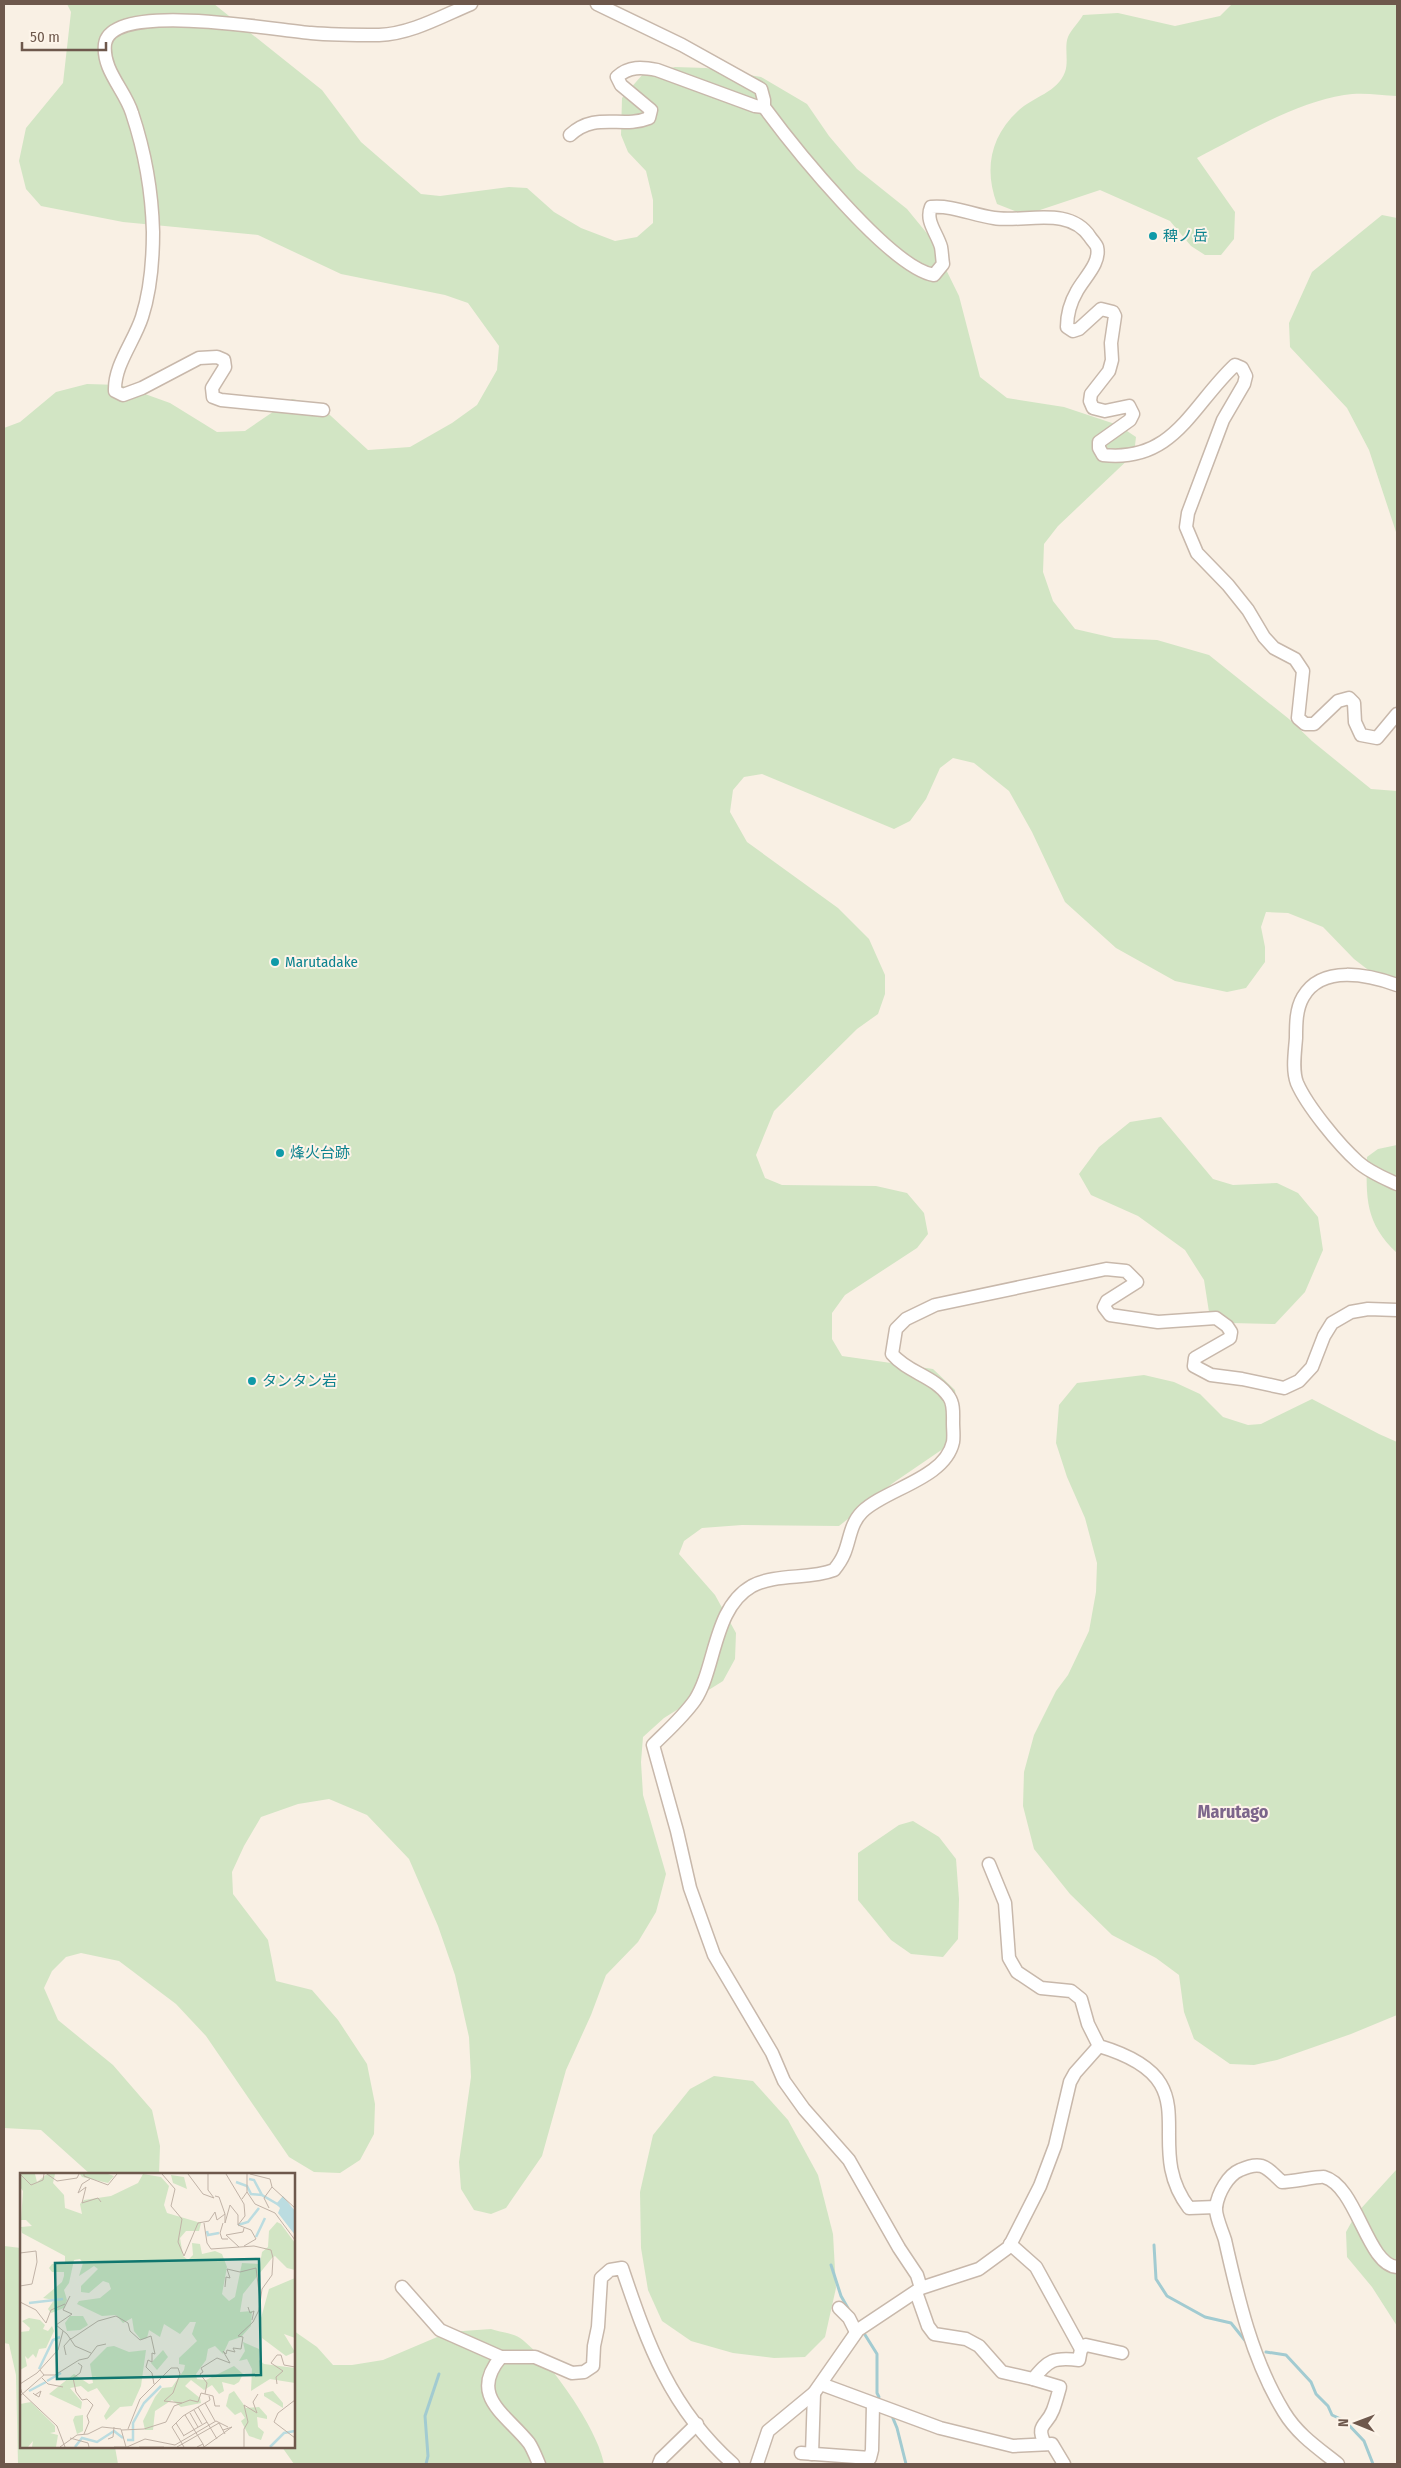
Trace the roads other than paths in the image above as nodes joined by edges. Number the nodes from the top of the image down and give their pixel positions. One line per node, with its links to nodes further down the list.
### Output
1 (471, 4): 5 (street)
2 (597, 4): 3 (street)
3 (764, 107): 4 (street); 6 (street)
4 (570, 135)
5 (324, 410)
6 (1397, 714)
7 (1397, 985): 8 (street)
8 (1397, 1184)
9 (1397, 1310): 16 (street)
10 (989, 1864): 11 (street)
11 (1100, 2046): 12 (street); 13 (street)
12 (1216, 2207): 14 (street); 32 (street)
13 (1010, 2244): 16 (street); 19 (street)
14 (1397, 2267)
15 (402, 2286): 21 (street)
16 (918, 2290): 18 (street); 22 (street)
17 (839, 2308): 18 (street)
18 (859, 2330): 23 (street)
19 (1081, 2349): 20 (street); 22 (street)
20 (1122, 2353)
21 (501, 2356): 25 (street); 28 (street)
22 (1033, 2380): 26 (street)
23 (817, 2388): 24 (street); 24 (street); 31 (street)
24 (873, 2405): 26 (street)
25 (697, 2424): 29 (street); 30 (street)
26 (1045, 2444): 27 (street)
27 (1058, 2461)
28 (540, 2464)
29 (659, 2464)
30 (733, 2464)
31 (757, 2464)
32 (1338, 2464)

